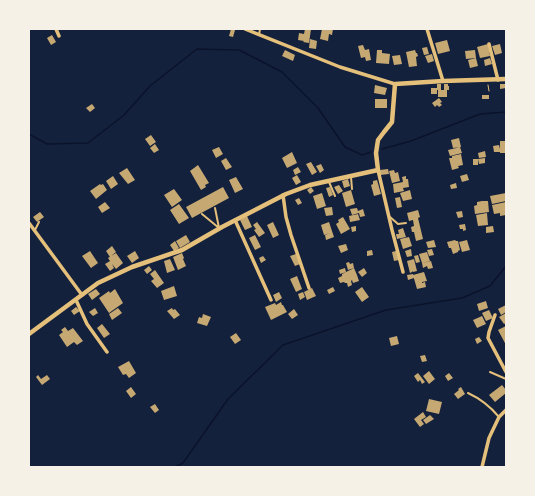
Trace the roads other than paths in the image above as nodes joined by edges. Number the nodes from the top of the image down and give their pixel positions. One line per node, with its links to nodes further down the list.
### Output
1 (56, 29): 6 (street)
2 (246, 29): 5 (street)
3 (260, 29): 5 (lane)
4 (427, 29): 10 (street)
5 (259, 34): 11 (street)
6 (59, 36)
7 (489, 44): 9 (street)
8 (506, 79): 9 (street)
9 (498, 80): 10 (street)
10 (443, 81): 11 (street)
11 (395, 84): 12 (street)
12 (378, 167): 13 (street); 20 (street)
13 (351, 176): 14 (street); 15 (lane)
14 (329, 181): 16 (street); 17 (lane)
15 (352, 189)
16 (283, 195): 21 (street); 28 (street)
17 (335, 196)
18 (216, 208): 25 (lane)
19 (202, 214): 25 (lane)
20 (388, 216): 24 (lane); 27 (street)
21 (236, 220): 25 (street); 31 (street)
22 (38, 222): 26 (lane)
23 (29, 223): 26 (street)
24 (406, 223)
25 (219, 228): 29 (street)
26 (35, 231): 29 (street)
27 (403, 272)
28 (309, 288)
29 (82, 295): 30 (street)
30 (76, 300): 33 (street); 34 (street)
31 (271, 300)
32 (494, 315): 36 (street)
33 (29, 334)
34 (107, 352)
35 (490, 372): 37 (lane)
36 (506, 372)
37 (506, 379)
38 (468, 393): 40 (lane)
39 (506, 410): 40 (street)
40 (499, 417): 41 (street)
41 (482, 467)

